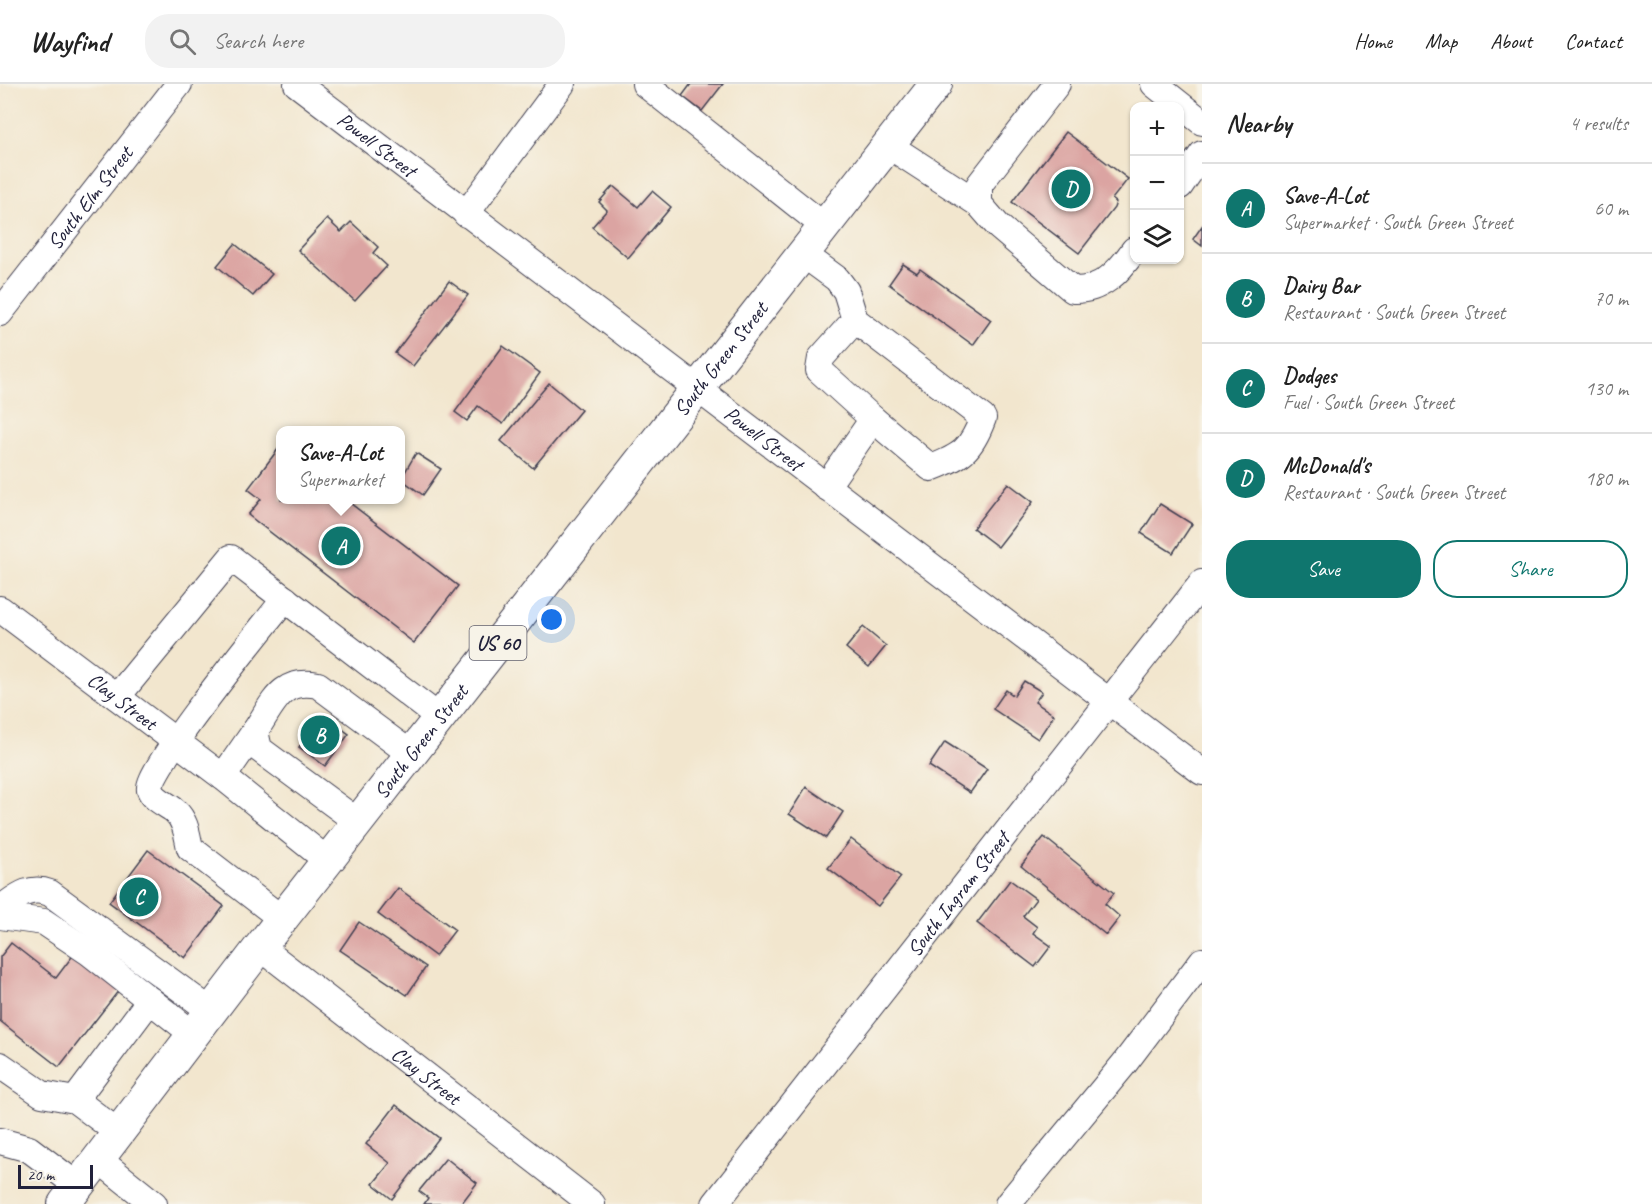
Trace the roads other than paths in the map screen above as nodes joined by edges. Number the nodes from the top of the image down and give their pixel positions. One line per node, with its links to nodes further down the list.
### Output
1 (179, 84): 17 (street, South Elm Street)
2 (297, 84): 13 (street, Powell Street)
3 (562, 84): 13 (street)
4 (936, 84): 9 (main road, South Green Street / US 60)
5 (1057, 84): 12 (street)
6 (1154, 84): 8 (street)
7 (658, 88): 14 (street)
8 (1202, 122)
9 (888, 145): 12 (street); 14 (main road, South Green Street / US 60)
10 (1202, 154): 11 (street)
11 (1184, 179)
12 (979, 204): 16 (street)
13 (466, 214): 19 (street, Powell Street)
14 (824, 226): 15 (main road, South Green Street / US 60)
15 (803, 254): 18 (street); 19 (main road, South Green Street / US 60)
16 (1130, 256)
17 (0, 313)
18 (855, 320): 20 (street); 20 (street)
19 (696, 390): 21 (street, Powell Street); 27 (main road, South Green Street / US 60)
20 (873, 419): 21 (street)
21 (826, 487): 26 (street, Powell Street)
22 (1202, 583): 26 (street, South Ingram Street)
23 (285, 599): 25 (street); 27 (street); 29 (street)
24 (0, 609): 25 (street, Clay Street)
25 (117, 697): 29 (street, Clay Street)
26 (1110, 702): 31 (street, Powell Street); 50 (street, South Ingram Street)
27 (440, 718): 30 (main road, South Green Street / US 60)
28 (255, 731): 30 (street); 32 (street); 33 (street)
29 (175, 741): 32 (street, Clay Street); 37 (street)
30 (411, 754): 33 (main road, South Green Street / US 60)
31 (1202, 772)
32 (223, 777): 34 (street, Clay Street)
33 (358, 822): 34 (main road, South Green Street / US 60)
34 (328, 861): 37 (main road, South Green Street / US 60)
35 (0, 909): 41 (street)
36 (0, 916): 40 (street)
37 (282, 919): 38 (main road, South Green Street / US 60)
38 (260, 947): 41 (main road, South Green Street / US 60); 49 (street, Clay Street)
39 (1202, 961): 51 (street)
40 (150, 1000): 41 (street); 43 (street)
41 (202, 1022): 44 (main road, South Green Street / US 60)
42 (4, 1076): 43 (street)
43 (75, 1100): 44 (street)
44 (119, 1133): 46 (main road, South Green Street / US 60)
45 (0, 1142): 47 (street)
46 (98, 1159): 47 (main road, South Green Street / US 60); 48 (street)
47 (71, 1195)
48 (154, 1204)
49 (592, 1204)
50 (715, 1204)
51 (1008, 1204)

